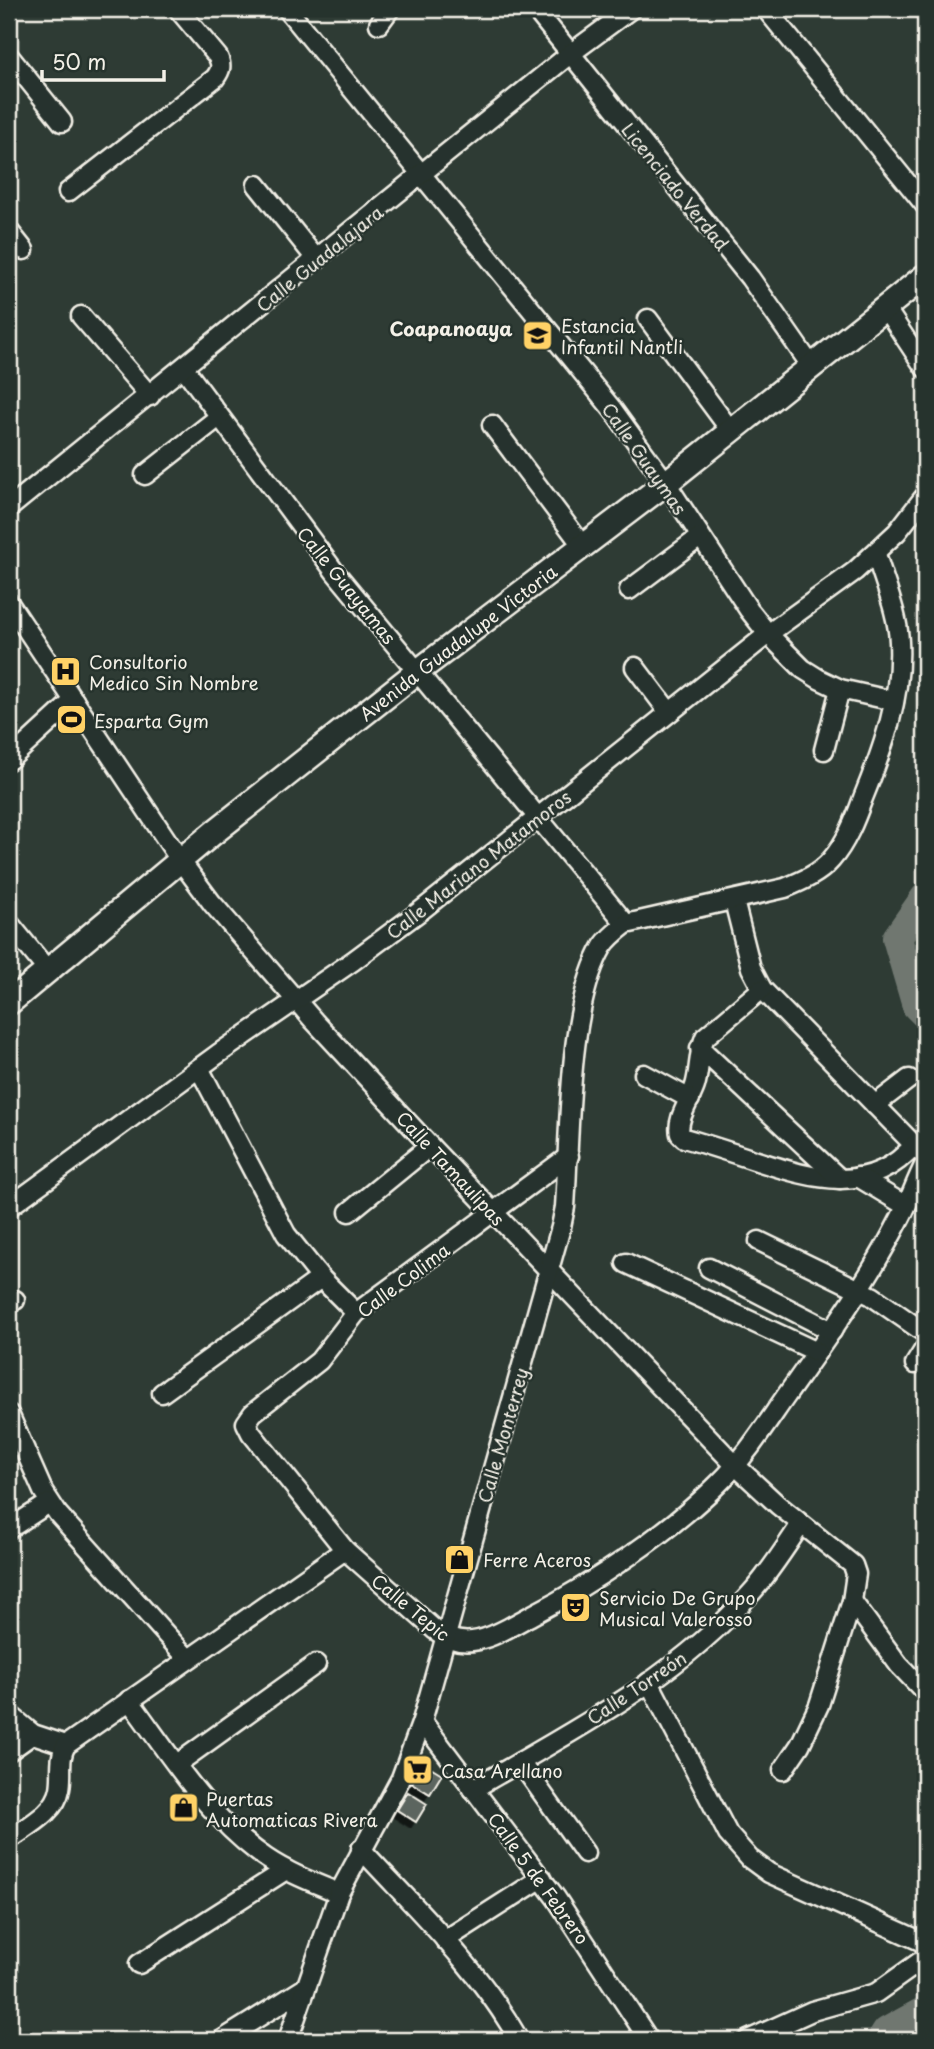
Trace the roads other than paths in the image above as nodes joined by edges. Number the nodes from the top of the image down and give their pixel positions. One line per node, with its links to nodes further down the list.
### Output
1 (178, 9): 13 (street)
2 (390, 9): 7 (street)
3 (535, 9): 8 (street, Licenciado Verdad)
4 (631, 9): 8 (street, Calle Guadalajara)
5 (766, 9): 14 (street)
6 (292, 10): 11 (street, Calle Guaymas)
7 (379, 24)
8 (570, 54): 11 (street, Calle Guadalajara); 23 (street, Licenciado Verdad)
9 (9, 56): 10 (street)
10 (62, 122)
11 (421, 174): 17 (street, Calle Guadalajara); 30 (street, Calle Guaymas)
12 (257, 185): 17 (street)
13 (68, 192)
14 (925, 205)
15 (9, 231): 16 (street)
16 (24, 250)
17 (317, 260): 22 (street, Calle Guadalajara)
18 (918, 282): 19 (main road, Avenida Guadalupe Victoria)
19 (886, 309): 23 (main road, Avenida Guadalupe Victoria); 24 (street)
20 (80, 316): 25 (street)
21 (648, 319): 28 (street)
22 (184, 368): 25 (street, Calle Guadalajara); 26 (street, Calle Guayamas)
23 (812, 368): 28 (main road, Avenida Guadalupe Victoria)
24 (925, 368)
25 (150, 396): 32 (street, Calle Guadalajara)
26 (219, 416): 29 (street); 40 (street, Calle Guayamas)
27 (492, 425): 34 (street)
28 (731, 431): 30 (main road, Avenida Guadalupe Victoria)
29 (145, 475)
30 (666, 483): 33 (street, Calle Guaymas); 34 (main road, Avenida Guadalupe Victoria)
31 (925, 496): 35 (street, Calle Mariano Matamoros)
32 (9, 508)
33 (700, 537): 36 (street); 38 (street, Calle Guaymas)
34 (582, 545): 40 (main road, Avenida Guadalupe Victoria)
35 (876, 554): 38 (street, Calle Mariano Matamoros); 43 (street)
36 (629, 590)
37 (9, 603): 42 (street, Calle Tamaulipas)
38 (768, 634): 41 (street, Calle Guaymas); 44 (street, Calle Mariano Matamoros)
39 (635, 667): 44 (street)
40 (417, 672): 47 (street, Calle Guayamas); 48 (main road, Avenida Guadalupe Victoria)
41 (840, 689): 43 (street, Calle Guaymas); 45 (street)
42 (74, 700): 46 (street); 48 (street, Calle Tamaulipas)
43 (894, 701): 49 (street)
44 (669, 712): 47 (street, Calle Mariano Matamoros)
45 (824, 750)
46 (9, 760)
47 (539, 817): 51 (street, Calle Guayamas); 54 (street, Calle Mariano Matamoros)
48 (180, 860): 52 (main road, Avenida Guadalupe Victoria); 54 (street, Calle Tamaulipas)
49 (734, 901): 51 (street); 53 (street)
50 (9, 923): 52 (street)
51 (626, 924): 64 (street, Calle Monterrey)
52 (48, 971): 55 (main road, Avenida Guadalupe Victoria)
53 (762, 989): 56 (street); 61 (street)
54 (296, 1000): 57 (street, Calle Mariano Matamoros); 62 (street, Calle Tamaulipas)
55 (9, 1003)
56 (700, 1048): 60 (street); 66 (street)
57 (199, 1068): 68 (street, Calle Mariano Matamoros); 75 (street)
58 (643, 1074): 60 (street)
59 (909, 1079): 61 (street)
60 (690, 1099): 66 (street)
61 (875, 1105): 63 (street)
62 (430, 1146): 69 (street); 70 (street, Calle Tamaulipas)
63 (919, 1151): 66 (street)
64 (569, 1156): 70 (street, Calle Colima); 74 (street, Calle Monterrey)
65 (925, 1164): 67 (street, Calle Tepic)
66 (849, 1178): 67 (street)
67 (906, 1206): 76 (street, Calle Tepic)
68 (9, 1207)
69 (349, 1212)
70 (493, 1212): 74 (street, Calle Tamaulipas); 77 (street, Calle Colima)
71 (759, 1241): 76 (street)
72 (626, 1263): 81 (street)
73 (709, 1268): 78 (street)
74 (549, 1272): 85 (street, Calle Tamaulipas); 91 (street, Calle Monterrey)
75 (321, 1278): 77 (street); 83 (street)
76 (858, 1289): 78 (street, Calle Tepic); 79 (street)
77 (356, 1313): 89 (street, Calle Colima)
78 (832, 1331): 81 (street, Calle Tepic)
79 (925, 1333)
80 (925, 1348): 82 (street)
81 (817, 1352): 85 (street, Calle Tepic)
82 (915, 1364)
83 (162, 1393)
84 (9, 1414): 86 (street)
85 (736, 1466): 87 (street, Calle Tamaulipas); 91 (street, Calle Tepic)
86 (49, 1503): 88 (street); 92 (street)
87 (801, 1524): 90 (street, Calle Tamaulipas); 94 (street, Calle Torreón)
88 (9, 1529)
89 (345, 1550): 91 (street, Calle Tepic); 92 (street)
90 (852, 1601): 95 (street); 104 (street)
91 (446, 1638): 98 (street, Calle Monterrey)
92 (188, 1659): 96 (street)
93 (316, 1664): 103 (street)
94 (649, 1682): 102 (street, Calle Torreón); 113 (street)
95 (925, 1692)
96 (129, 1700): 100 (street); 103 (street)
97 (9, 1714): 99 (street)
98 (422, 1721): 105 (street, Calle 5 de Febrero); 107 (street, Calle Monterrey)
99 (33, 1734): 100 (street); 101 (street)
100 (66, 1745): 106 (street)
101 (9, 1751)
102 (520, 1762): 105 (street, Calle Torreón); 108 (street)
103 (177, 1764): 109 (street)
104 (783, 1770)
105 (473, 1789): 110 (street, Calle 5 de Febrero)
106 (9, 1840)
107 (361, 1849): 111 (street, Calle Monterrey); 112 (street)
108 (585, 1853)
109 (286, 1870): 111 (street); 115 (street)
110 (542, 1878): 112 (street); 120 (street, Calle 5 de Febrero)
111 (339, 1893): 116 (street, Calle Monterrey)
112 (445, 1940): 119 (street)
113 (925, 1943)
114 (925, 1958): 121 (street)
115 (139, 1964)
116 (305, 1988): 117 (street); 118 (street, Calle Monterrey)
117 (222, 2040)
118 (288, 2040)
119 (519, 2040)
120 (649, 2040)
121 (748, 2040)

